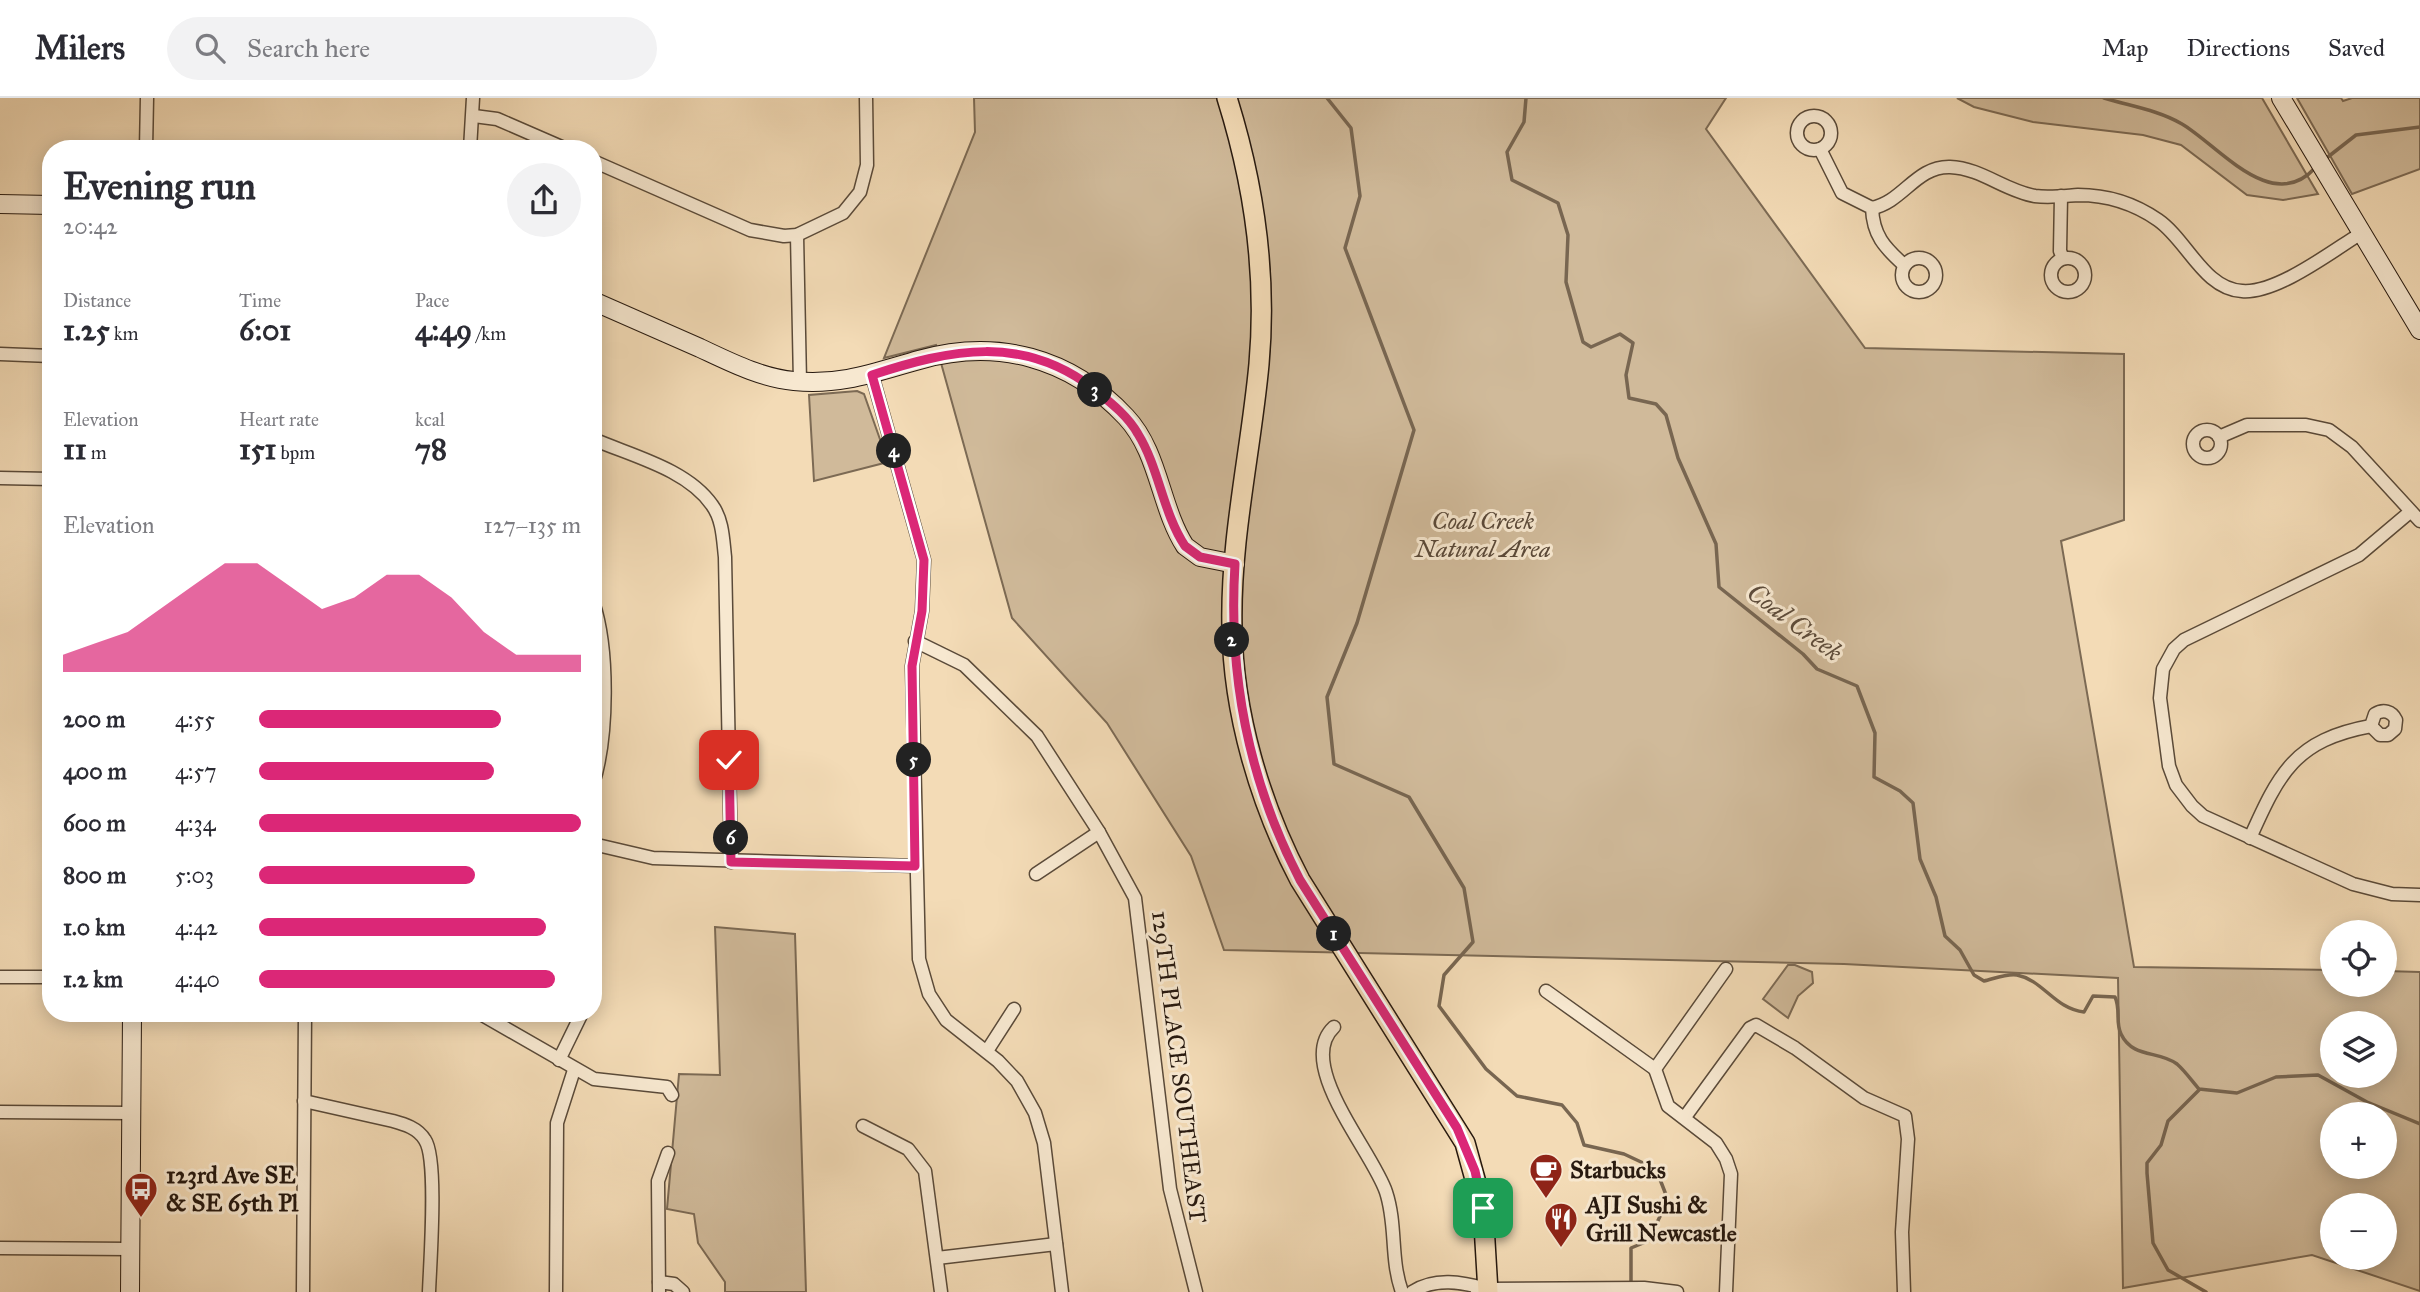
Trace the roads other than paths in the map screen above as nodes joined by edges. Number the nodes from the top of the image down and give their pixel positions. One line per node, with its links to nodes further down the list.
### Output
1 (147, 98): 7 (street)
2 (473, 98): 6 (street)
3 (866, 98): 17 (street)
4 (1227, 98): 32 (main road)
5 (2281, 98): 16 (street)
6 (474, 116): 8 (street); 9 (street)
7 (146, 140)
8 (471, 140)
9 (545, 140)
10 (1820, 149): 15 (street)
11 (602, 165): 17 (street)
12 (2061, 196): 15 (street); 16 (street); 18 (street)
13 (0, 204): 14 (street)
14 (42, 205)
15 (1872, 208): 19 (street)
16 (2360, 234): 21 (street)
17 (797, 235): 25 (street)
18 (2063, 258)
19 (1905, 265)
20 (602, 305): 25 (street)
21 (2420, 330)
22 (0, 354): 23 (street)
23 (42, 356)
24 (872, 375): 25 (street); 32 (street); 33 (street)
25 (800, 382)
26 (2220, 438): 30 (street)
27 (602, 443): 40 (street)
28 (0, 478): 29 (street)
29 (42, 479)
30 (2410, 512): 31 (street); 38 (street)
31 (2420, 521)
32 (1235, 564): 70 (main road)
33 (915, 641): 37 (street, 129TH PLACE SOUTHEAST); 41 (street)
34 (602, 664): 36 (street)
35 (2371, 726): 38 (street)
36 (602, 742)
37 (1099, 832): 42 (street); 78 (street, 129TH PLACE SOUTHEAST)
38 (2250, 838): 43 (street)
39 (602, 846): 40 (street)
40 (731, 862): 41 (street)
41 (915, 866): 54 (street)
42 (1036, 874)
43 (2420, 895)
44 (1726, 969): 56 (street)
45 (0, 977): 46 (street)
46 (42, 977)
47 (1546, 991): 56 (street)
48 (1014, 1009): 54 (street)
49 (132, 1022): 61 (street)
50 (304, 1022): 59 (street)
51 (496, 1022): 55 (street)
52 (578, 1022): 55 (street)
53 (1334, 1027): 79 (street)
54 (986, 1051): 65 (street)
55 (559, 1060): 57 (street)
56 (1656, 1069): 62 (street)
57 (573, 1070): 58 (street); 74 (street)
58 (672, 1094)
59 (304, 1101): 72 (street); 73 (street)
60 (0, 1112): 61 (street)
61 (131, 1113): 67 (street)
62 (1685, 1117): 82 (street); 83 (street)
63 (863, 1126): 68 (street)
64 (668, 1153): 69 (street)
65 (1056, 1244): 68 (street); 77 (street)
66 (0, 1248): 67 (street)
67 (130, 1249): 71 (street)
68 (937, 1258): 76 (street)
69 (659, 1287): 75 (street)
70 (1484, 1291): 80 (street); 81 (street)
71 (130, 1292)
72 (303, 1292)
73 (429, 1292)
74 (556, 1292)
75 (682, 1292)
76 (941, 1292)
77 (1062, 1292)
78 (1196, 1292)
79 (1402, 1292)
80 (1412, 1292)
81 (1677, 1292)
82 (1726, 1292)
83 (1904, 1292)

